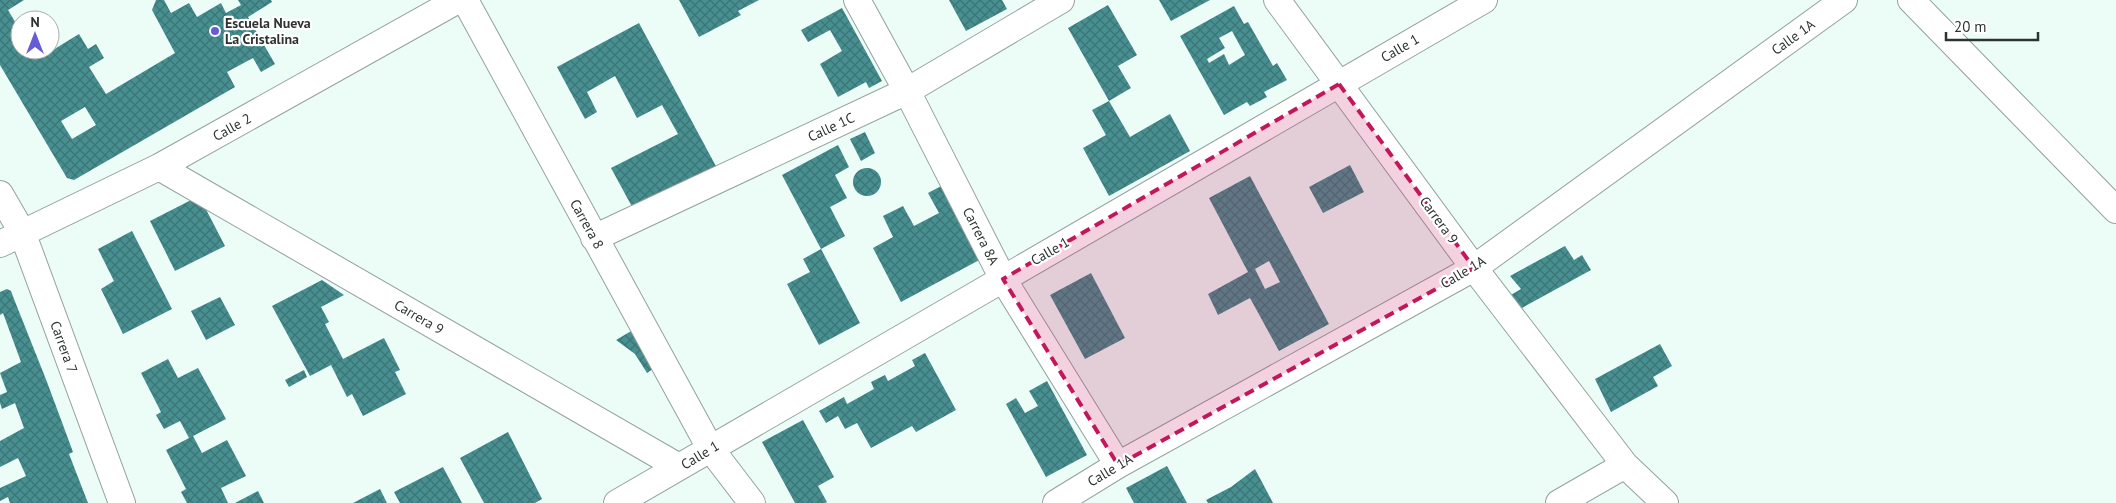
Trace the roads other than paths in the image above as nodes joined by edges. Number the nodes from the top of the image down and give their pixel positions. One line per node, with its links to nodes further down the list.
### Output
1 (458, 0): 11 (street, Calle 2)
2 (465, 0): 15 (street, Carrera 8)
3 (857, 0): 10 (street, Carrera 8A)
4 (1060, 0): 10 (street, Calle 1C)
5 (1277, 0): 9 (street, Carrera 9)
6 (1484, 0): 9 (street, Calle 1)
7 (1844, 0): 16 (street, Calle 1A)
8 (1911, 0): 13 (street)
9 (1339, 84): 16 (street, Carrera 9); 17 (street, Calle 1)
10 (907, 91): 15 (street, Calle 1C); 17 (street, Carrera 8A)
11 (159, 167): 14 (street, Calle 2); 21 (street, Carrera 9)
12 (0, 194): 14 (street, Carrera 7)
13 (2116, 210)
14 (11, 238): 22 (street, Carrera 7)
15 (594, 238): 18 (street, Carrera 8)
16 (1474, 268): 19 (street, Calle 1A); 20 (street, Carrera 9)
17 (1004, 279): 18 (street, Calle 1); 19 (street, Carrera 8A)
18 (710, 448): 21 (street, Calle 1); 24 (street)
19 (1118, 465): 25 (street, Calle 1A)
20 (1625, 465): 26 (street); 27 (street, Carrera 9)
21 (679, 467): 23 (street, Calle 1)
22 (122, 503)
23 (616, 503)
24 (752, 503)
25 (1056, 503)
26 (1559, 503)
27 (1665, 503)

